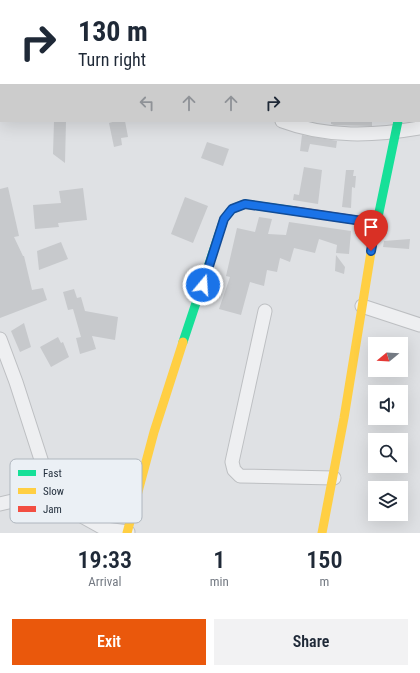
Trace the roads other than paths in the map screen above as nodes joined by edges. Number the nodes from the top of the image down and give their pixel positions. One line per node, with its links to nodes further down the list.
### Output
1 (285, 122): 2 (street)
2 (397, 127): 3 (street); 4 (street)
3 (420, 128)
4 (376, 223): 5 (street); 10 (street)
5 (362, 306): 7 (street); 11 (street)
6 (265, 311): 11 (street)
7 (420, 325)
8 (0, 339): 9 (street)
9 (41, 459)
10 (142, 478)
11 (334, 478): 16 (street)
12 (10, 501): 13 (street)
13 (0, 504)
14 (94, 523): 15 (street)
15 (128, 532)
16 (322, 533)

